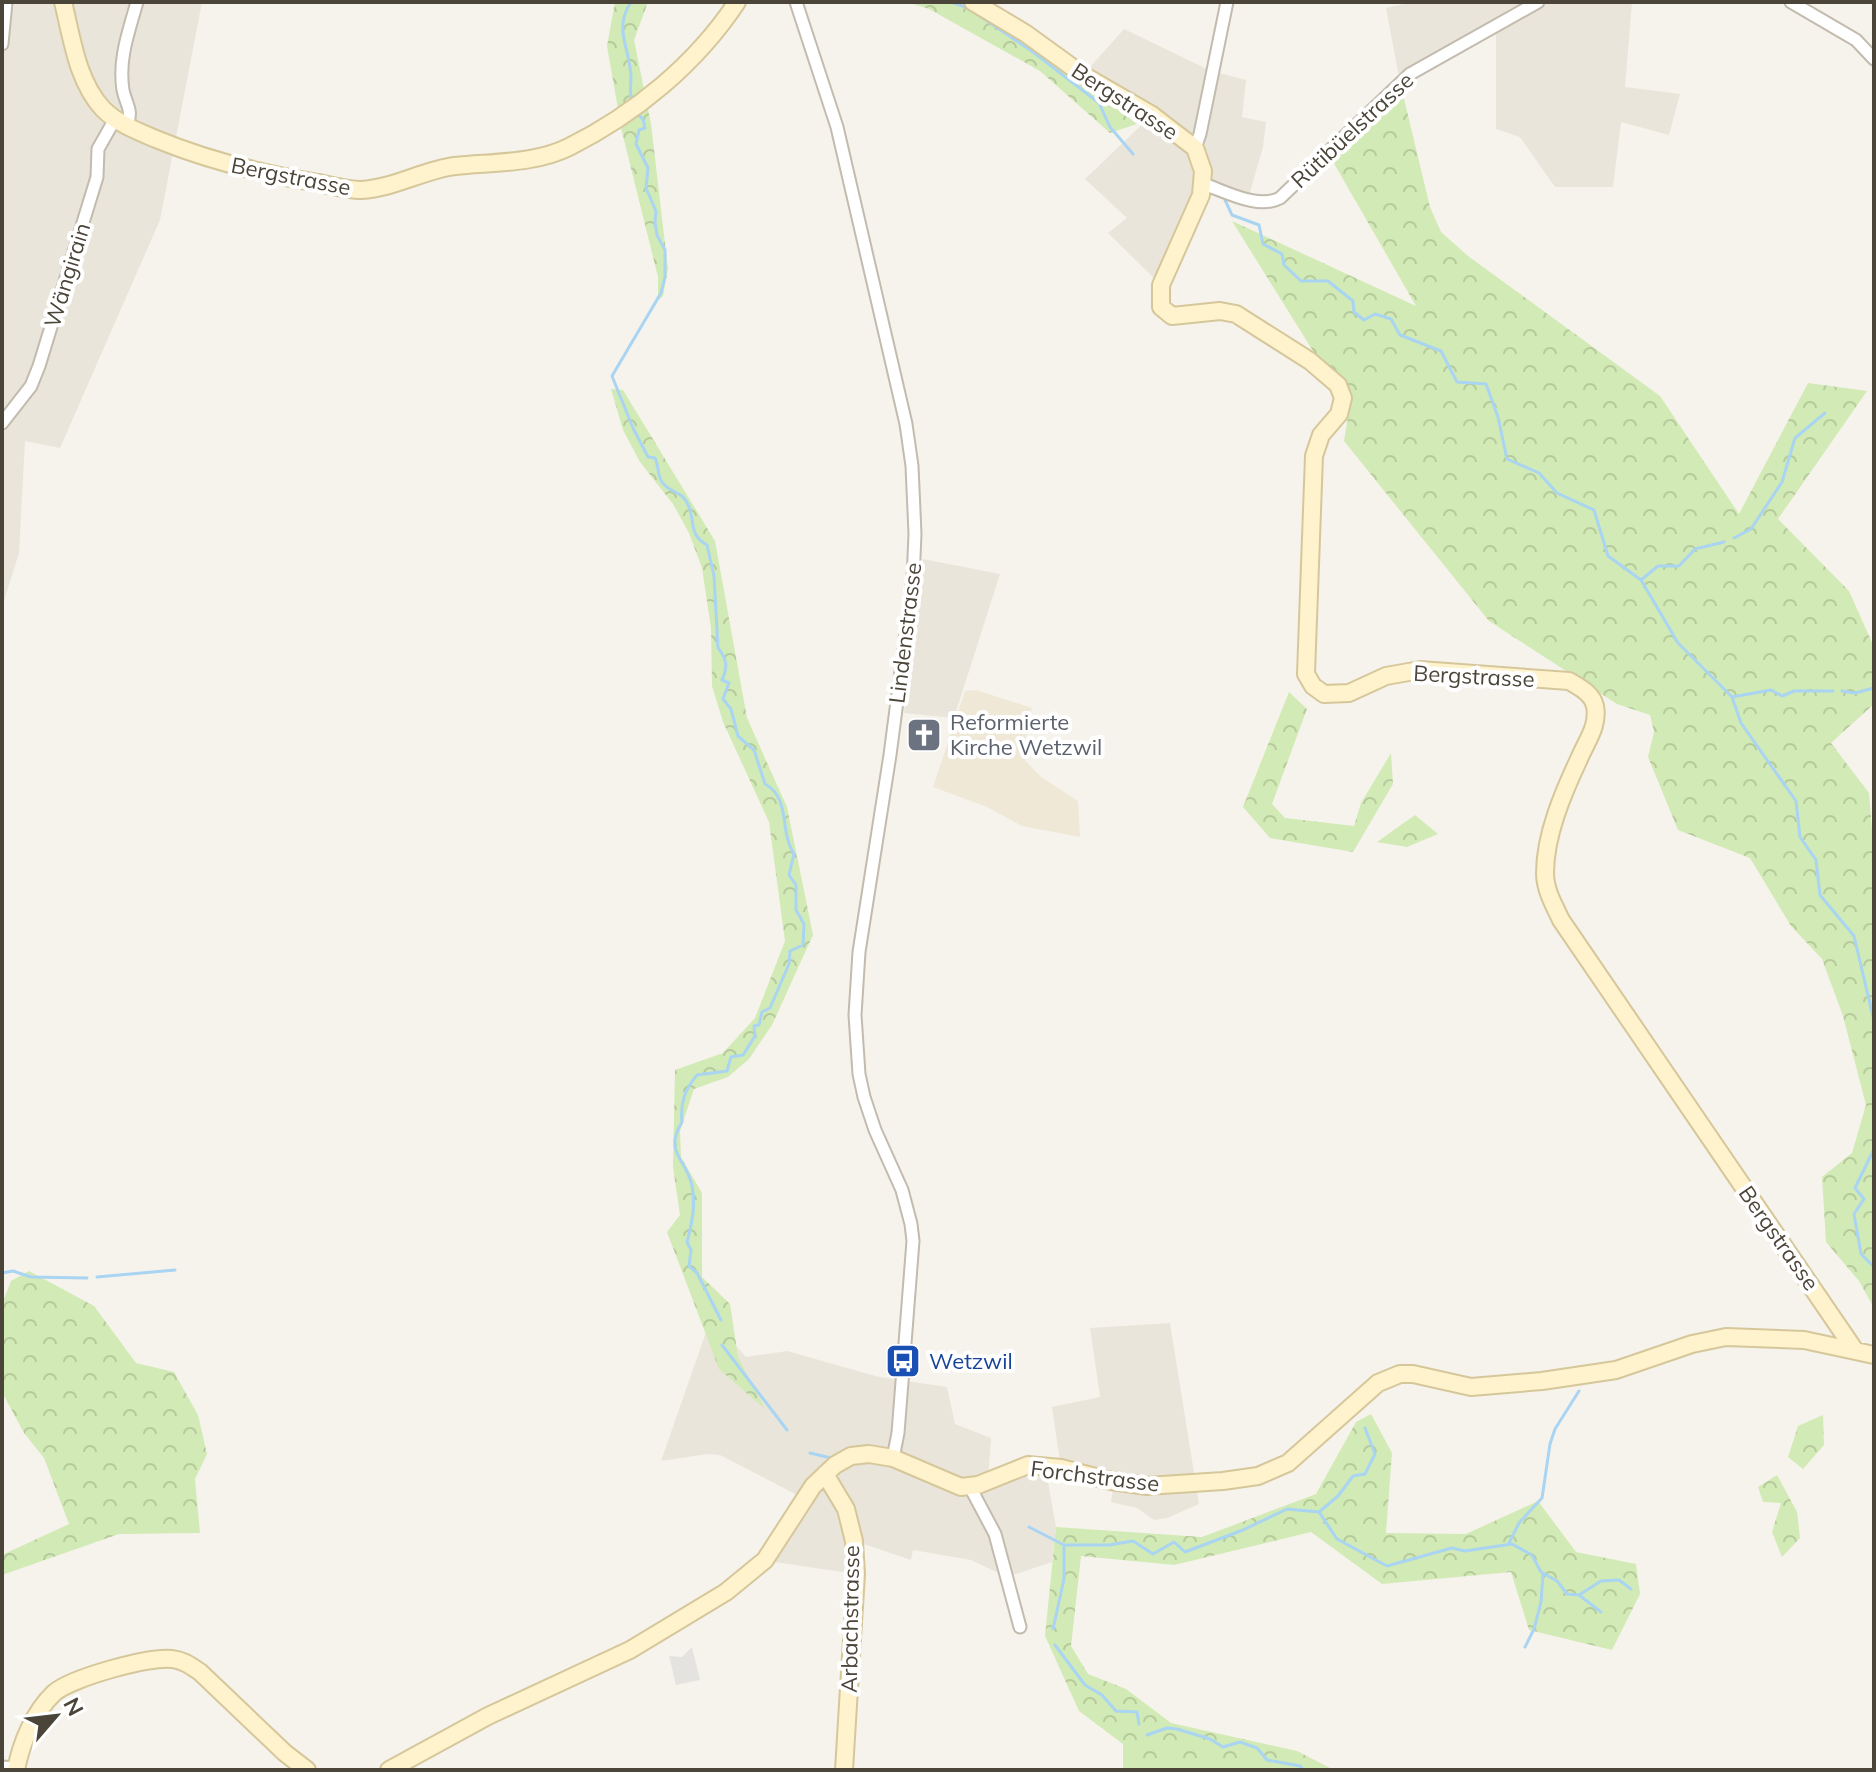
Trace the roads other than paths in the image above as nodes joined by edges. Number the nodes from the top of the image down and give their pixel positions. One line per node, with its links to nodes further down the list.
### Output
1 (6, 2): 10 (street)
2 (63, 2): 12 (street, Bergstrasse)
3 (137, 2): 12 (street)
4 (737, 2): 12 (street, Bergstrasse)
5 (796, 2): 18 (street, Lindenstrasse)
6 (973, 2): 13 (street, Bergstrasse)
7 (1227, 2): 13 (street)
8 (1538, 2): 14 (street, Rütibüelstrasse)
9 (1791, 2): 11 (street)
10 (2, 44)
11 (1874, 59)
12 (121, 123): 15 (street, Wängirain)
13 (1195, 148): 14 (street, Bergstrasse)
14 (1203, 184): 16 (street, Bergstrasse)
15 (2, 423)
16 (1854, 1349): 17 (street, Forchstrasse); 20 (street, Forchstrasse)
17 (1874, 1355)
18 (893, 1458): 19 (street); 20 (street)
19 (825, 1474): 24 (street); 25 (street, Arbachstrasse)
20 (970, 1487): 21 (street)
21 (1020, 1627)
22 (11, 1769): 23 (street)
23 (307, 1770)
24 (389, 1770)
25 (844, 1770)

